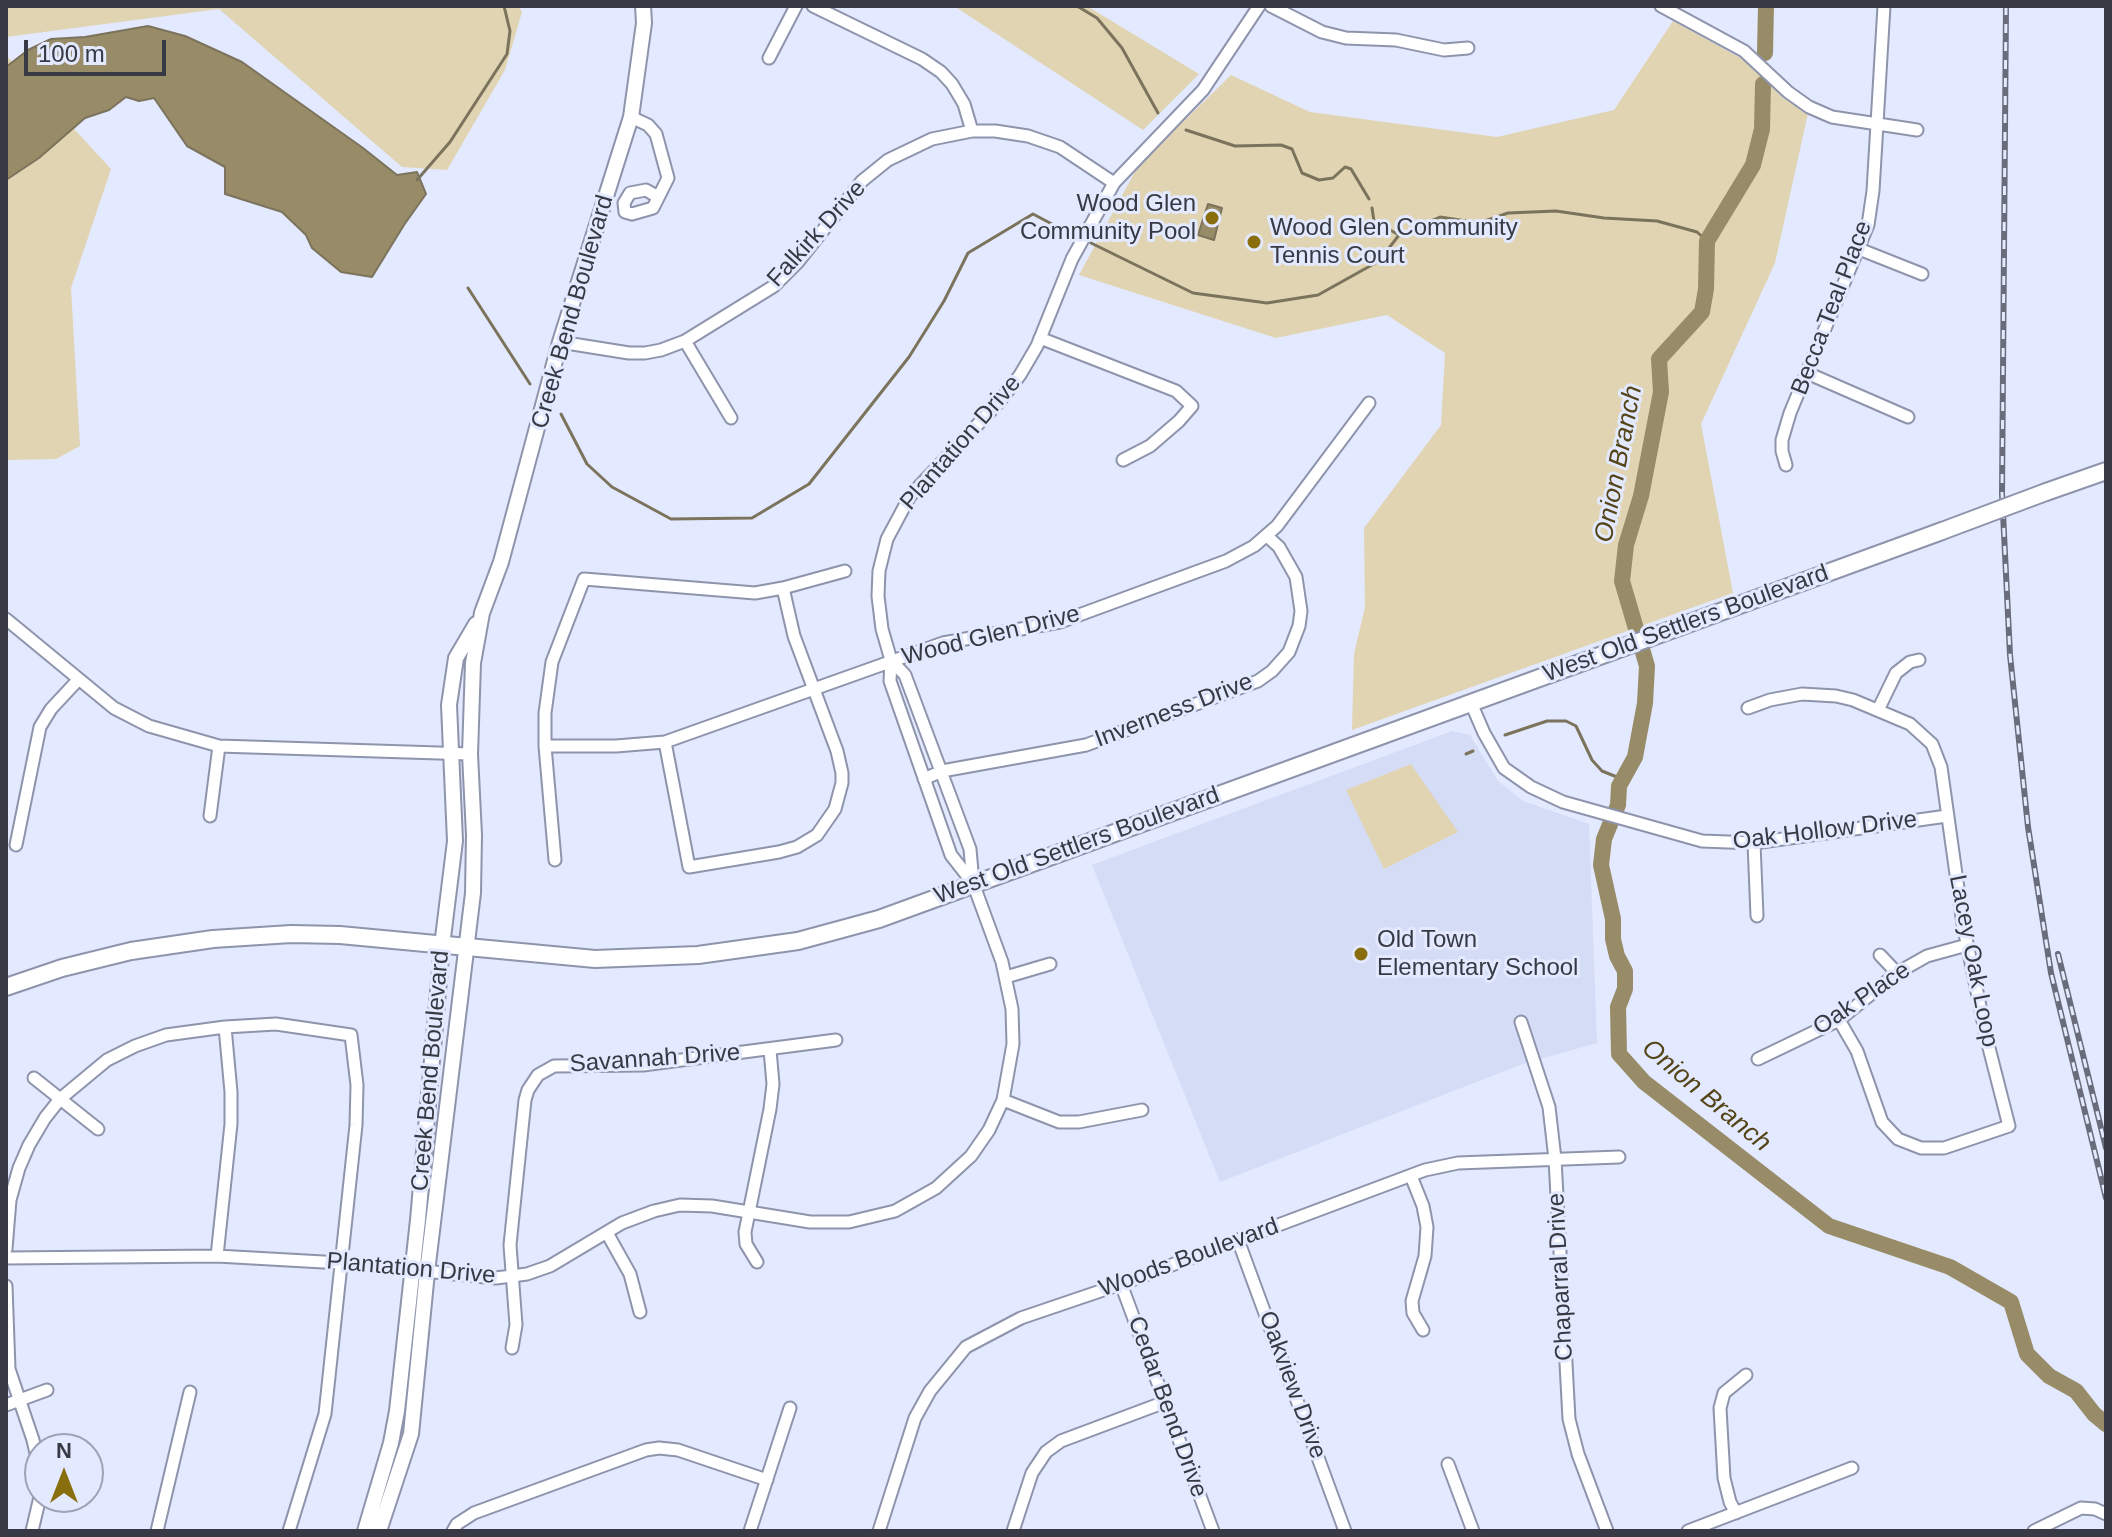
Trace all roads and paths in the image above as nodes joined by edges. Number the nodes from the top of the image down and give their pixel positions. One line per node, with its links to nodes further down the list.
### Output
1 (643, 6): 10 (street, Creek Bend Boulevard)
2 (796, 6): 9 (street)
3 (813, 6): 13 (street)
4 (1259, 6): 14 (street, Plantation Drive)
5 (1271, 6): 8 (street)
6 (1661, 6): 11 (street)
7 (1884, 6): 11 (street, Becca Teal Place)
8 (1468, 48)
9 (769, 58)
10 (631, 117): 15 (street); 20 (street, Creek Bend Boulevard)
11 (1877, 125): 12 (street); 16 (street, Becca Teal Place)
12 (1917, 130)
13 (972, 131): 14 (street, Falkirk Drive); 19 (street, Falkirk Drive)
14 (1114, 183): 18 (street, Plantation Drive)
15 (658, 197)
16 (1859, 249): 17 (street); 21 (street, Becca Teal Place)
17 (1922, 274)
18 (1040, 338): 25 (street); 33 (street, Plantation Drive)
19 (685, 341): 20 (street, Falkirk Drive); 24 (street)
20 (560, 342): 31 (street, Creek Bend Boulevard)
21 (1807, 373): 23 (street); 26 (street, Becca Teal Place)
22 (1369, 403): 28 (street, Wood Glen Drive)
23 (1908, 417)
24 (731, 418)
25 (1123, 460)
26 (1786, 465)
27 (2106, 471): 37 (main road, West Old Settlers Boulevard, bridge)
28 (1267, 536): 33 (street, Wood Glen Drive); 45 (street, Inverness Drive)
29 (845, 571): 30 (street)
30 (783, 588): 36 (street); 42 (street)
31 (482, 613): 43 (street, Creek Bend Boulevard); 44 (street, Creek Bend Boulevard)
32 (6, 619): 35 (street)
33 (891, 660): 36 (street, Wood Glen Drive); 45 (street, Plantation Drive); 46 (street, Plantation Drive)
34 (1919, 660): 39 (street)
35 (78, 680): 41 (street); 50 (street)
36 (813, 690): 40 (street, Wood Glen Drive); 40 (street)
37 (1471, 703): 49 (street, Oak Hollow Drive); 52 (main road, West Old Settlers Boulevard)
38 (1748, 708): 39 (street, Lacey Oak Loop)
39 (1878, 710): 48 (street, Lacey Oak Loop)
40 (665, 742): 42 (street, Wood Glen Drive)
41 (219, 746): 43 (street); 47 (street)
42 (545, 746): 51 (street)
43 (449, 754): 44 (street); 55 (street, Creek Bend Boulevard)
44 (470, 754): 56 (street, Creek Bend Boulevard)
45 (942, 771): 46 (street, Inverness Drive); 52 (street, Plantation Drive)
46 (924, 779): 52 (street, Plantation Drive)
47 (210, 816)
48 (1947, 816): 49 (street, Oak Hollow Drive); 54 (street, Lacey Oak Loop)
49 (1754, 843): 53 (street)
50 (16, 845)
51 (555, 860)
52 (973, 883): 56 (main road, West Old Settlers Boulevard); 60 (street, Plantation Drive)
53 (1757, 916)
54 (1967, 945): 59 (street, Oak Place); 62 (street, Lacey Oak Loop)
55 (442, 946): 56 (main road, West Old Settlers Boulevard); 61 (main road, West Old Settlers Boulevard); 84 (street, Creek Bend Boulevard)
56 (465, 949): 84 (street, Creek Bend Boulevard)
57 (1880, 955): 59 (street)
58 (1050, 964): 60 (street)
59 (1897, 973): 62 (street, Oak Place)
60 (1006, 977): 70 (street, Plantation Drive)
61 (6, 987)
62 (1839, 1020): 67 (street, Oak Place)
63 (1521, 1022): 74 (street, Chaparral Drive)
64 (225, 1027): 69 (street); 80 (street); 83 (street)
65 (836, 1040): 66 (street, Savannah Drive)
66 (770, 1050): 76 (street); 85 (street, Savannah Drive)
67 (1758, 1059)
68 (34, 1078): 69 (street)
69 (60, 1099): 72 (street); 79 (street)
70 (1003, 1100): 71 (street); 76 (street, Plantation Drive)
71 (1142, 1110)
72 (98, 1129)
73 (1619, 1157): 74 (street, Woods Boulevard)
74 (1555, 1159): 75 (street, Woods Boulevard); 115 (street, Chaparral Drive)
75 (1411, 1176): 78 (street, Woods Boulevard); 89 (street)
76 (749, 1212): 77 (street, Plantation Drive); 82 (street)
77 (607, 1233): 85 (street, Plantation Drive); 88 (street)
78 (1238, 1240): 86 (street, Woods Boulevard); 113 (street, Oakview Drive)
79 (6, 1249)
80 (217, 1256): 81 (street, Plantation Drive); 83 (street, Plantation Drive)
81 (6, 1258)
82 (757, 1262)
83 (341, 1263): 84 (street, Plantation Drive); 105 (street)
84 (420, 1271): 85 (street, Plantation Drive); 106 (street, Creek Bend Boulevard); 107 (street, Creek Bend Boulevard)
85 (511, 1277): 90 (street, Savannah Drive)
86 (1121, 1284): 95 (street, Cedar Bend Drive); 110 (street, Woods Boulevard)
87 (6, 1286): 94 (street)
88 (640, 1312)
89 (1423, 1330)
90 (512, 1348)
91 (1746, 1375): 102 (street)
92 (47, 1390): 94 (street)
93 (190, 1392): 104 (street)
94 (18, 1399): 96 (street); 98 (street)
95 (1165, 1402): 111 (street); 112 (street, Cedar Bend Drive)
96 (6, 1405)
97 (790, 1408): 101 (street)
98 (30, 1433)
99 (1448, 1464): 114 (street)
100 (1852, 1468): 102 (street)
101 (767, 1480): 108 (street); 109 (street)
102 (1736, 1513): 116 (street)
103 (2106, 1514): 117 (street)
104 (157, 1531)
105 (289, 1531)
106 (365, 1531)
107 (379, 1531)
108 (453, 1531)
109 (750, 1531)
110 (879, 1531)
111 (1013, 1531)
112 (1213, 1531)
113 (1345, 1531)
114 (1473, 1531)
115 (1607, 1531)
116 (1688, 1531)
117 (2034, 1531)

